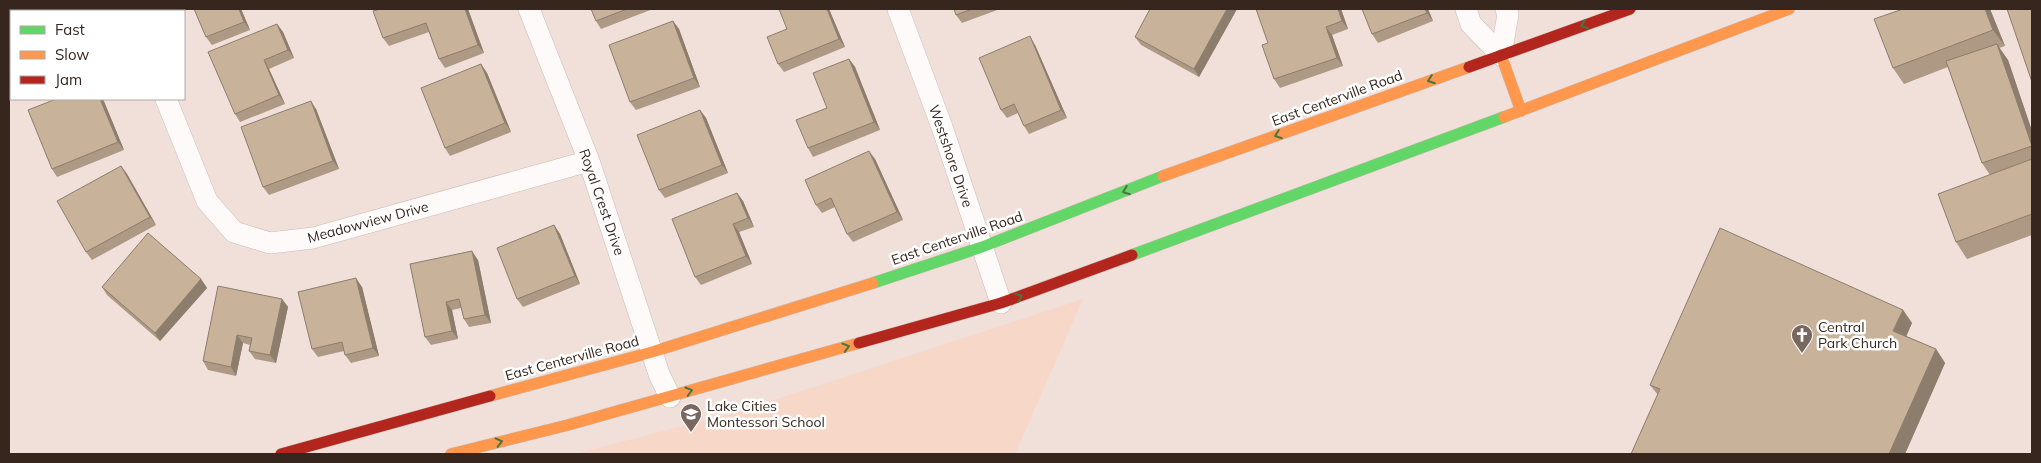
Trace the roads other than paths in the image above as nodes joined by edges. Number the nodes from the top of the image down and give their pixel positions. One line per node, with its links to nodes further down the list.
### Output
1 (529, 9): 10 (street, Royal Crest Drive)
2 (898, 9): 11 (street, Westshore Drive)
3 (1466, 9): 7 (street)
4 (1506, 9): 7 (street)
5 (1630, 9): 7 (main road, East Centerville Road, one-way to 7)
6 (1789, 9): 9 (main road)
7 (1501, 55): 9 (main road); 11 (main road, East Centerville Road, one-way to 11)
8 (166, 100): 10 (street, Meadowview Drive)
9 (1521, 111): 12 (main road, one-way to 9)
10 (589, 160): 13 (street, Royal Crest Drive)
11 (982, 247): 12 (street, Westshore Drive); 13 (main road, East Centerville Road)
12 (1001, 303): 14 (main road, one-way to 12)
13 (652, 352): 14 (street, Royal Crest Drive); 15 (main road, East Centerville Road)
14 (670, 397): 16 (main road, one-way to 14)
15 (281, 454)
16 (451, 454)

